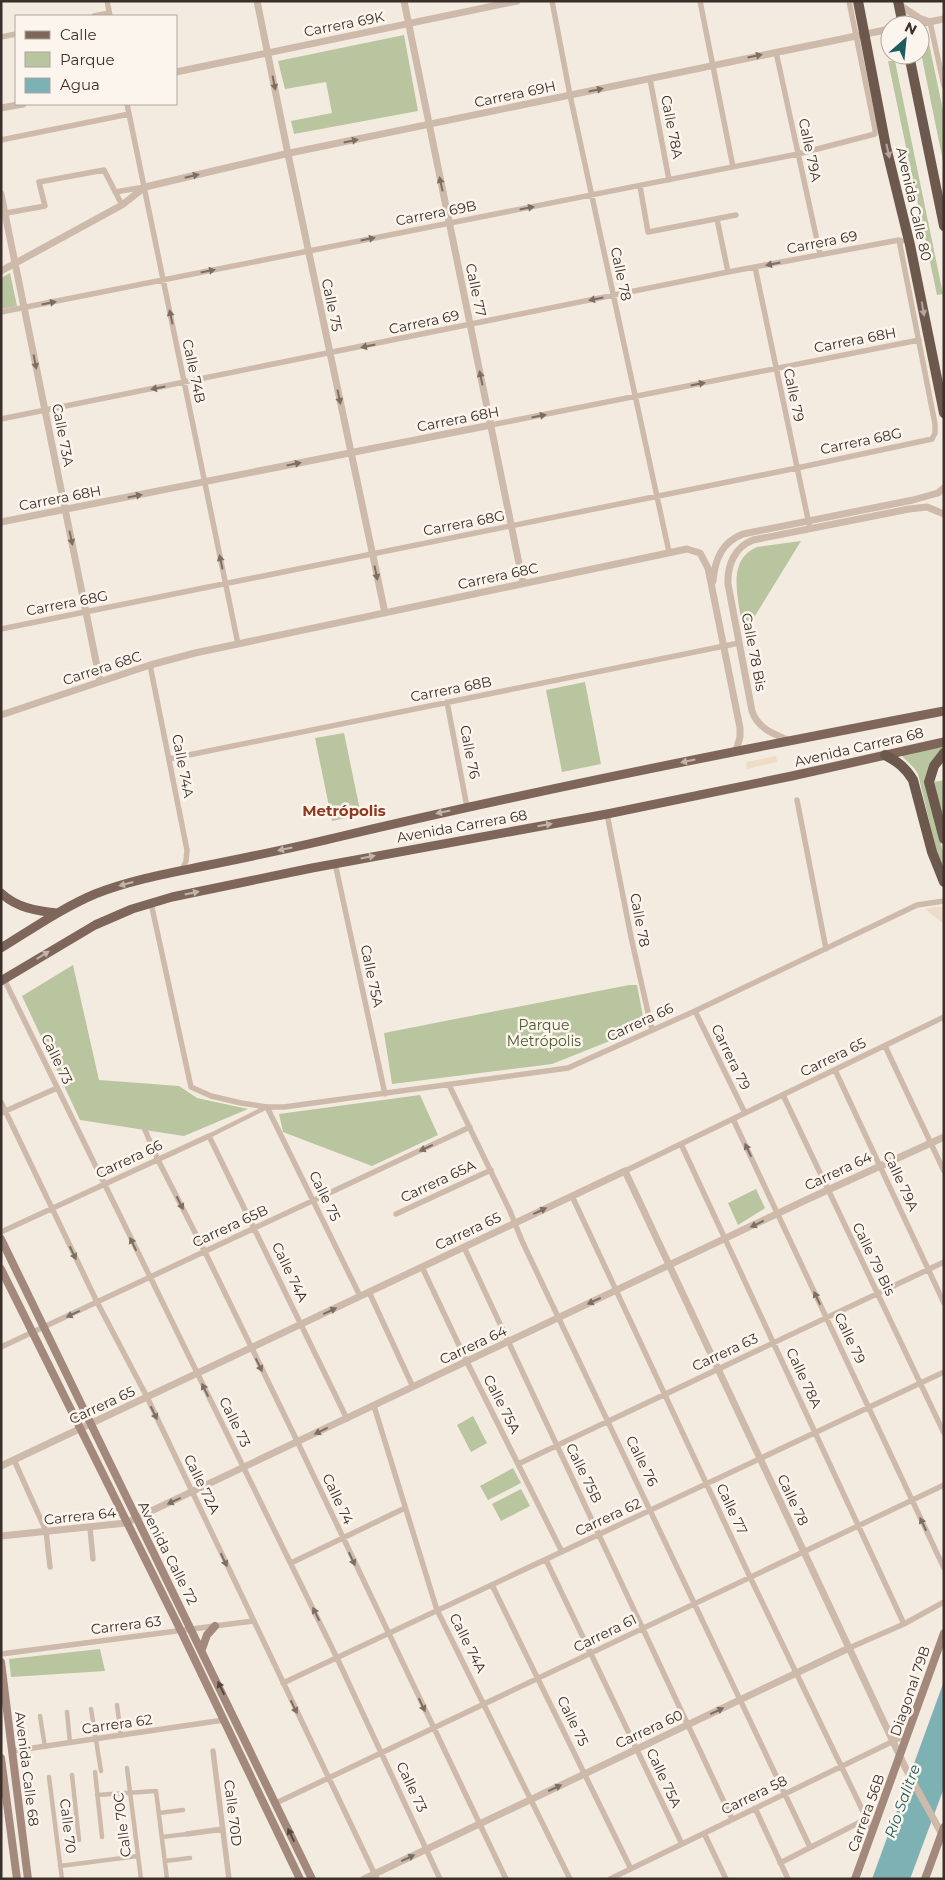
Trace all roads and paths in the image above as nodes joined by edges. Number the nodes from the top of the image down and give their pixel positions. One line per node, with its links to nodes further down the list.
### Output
1 (107, 1): 10 (street)
2 (258, 1): 20 (street, Calle 75)
3 (404, 1): 15 (street, Calle 77)
4 (517, 1): 15 (street, Carrera 69K)
5 (552, 1): 27 (street, Calle 78)
6 (700, 1): 22 (street)
7 (849, 1): 18 (street)
8 (858, 1): 18 (highway, Avenida Calle 80)
9 (898, 2): 11 (highway); 12 (street)
10 (109, 15)
11 (901, 15)
12 (915, 15)
13 (944, 19): 14 (street)
14 (930, 22): 26 (street)
15 (409, 25): 20 (street, Carrera 69K); 32 (street, Calle 77)
16 (880, 32): 18 (street, Carrera 69H)
17 (15, 34): 19 (street)
18 (861, 35): 21 (street, Carrera 69H); 35 (street, Carrera 69B); 50 (highway, Avenida Calle 80, one-way to 50)
19 (1, 37)
20 (268, 52): 24 (street, Carrera 69K); 34 (street, Calle 75, one-way to 34)
21 (776, 52): 22 (street, Carrera 69H, one-way to 21); 35 (street, Calle 79A)
22 (713, 65): 25 (street, Carrera 69H); 36 (street)
23 (911, 65): 48 (highway, Avenida Calle 80)
24 (178, 72)
25 (650, 79): 27 (street, Carrera 69H, one-way to 25); 37 (street, Calle 78A)
26 (944, 86)
27 (570, 95): 32 (street, Carrera 69H); 42 (street, Calle 78)
28 (18, 105): 30 (street)
29 (127, 105): 31 (street, Calle 74B)
30 (1, 108)
31 (129, 114): 33 (street); 39 (street, Calle 74B)
32 (429, 124): 34 (street, Carrera 69H, one-way to 32); 47 (street, Calle 77, one-way to 32)
33 (1, 140)
34 (288, 154): 39 (street, Carrera 69H, one-way to 34); 51 (street, Calle 75)
35 (798, 154): 36 (street, Carrera 69B); 52 (street, Calle 79A)
36 (733, 167): 37 (street, Carrera 69B)
37 (669, 180): 38 (street, Carrera 69B)
38 (640, 186): 42 (street, Carrera 69B); 46 (street)
39 (145, 187): 40 (street); 43 (street); 57 (street, Calle 74B)
40 (115, 192): 43 (street); 44 (street)
41 (1, 194): 44 (street, Calle 73A)
42 (592, 195): 47 (street, Carrera 69B, one-way to 42); 58 (street, Calle 78)
43 (122, 205): 53 (street)
44 (3, 214): 53 (street, Calle 73A)
45 (736, 215): 46 (street)
46 (717, 219): 56 (street)
47 (450, 223): 51 (street, Carrera 69B, one-way to 47); 61 (street, Calle 77)
48 (943, 223)
49 (900, 240): 50 (street); 52 (street, Carrera 69); 62 (street)
50 (910, 245): 65 (highway, Avenida Calle 80, one-way to 65)
51 (308, 251): 57 (street, Carrera 69B, one-way to 51); 63 (street, Calle 75)
52 (820, 254): 54 (street, Carrera 69, one-way to 54)
53 (15, 263): 55 (street); 59 (street, Calle 73A)
54 (755, 267): 56 (street, Carrera 69); 64 (street, Calle 79)
55 (1, 271)
56 (728, 272): 58 (street, Carrera 69)
57 (163, 280): 59 (street, Carrera 69B, one-way to 57); 66 (street, Calle 74B, one-way to 57)
58 (613, 296): 61 (street, Carrera 69, one-way to 61); 67 (street, Calle 78)
59 (24, 308): 60 (street, Carrera 69B); 68 (street, Calle 73A, one-way to 68)
60 (1, 312)
61 (470, 325): 63 (street, Carrera 69, one-way to 63); 71 (street, Calle 77, one-way to 61)
62 (919, 340): 64 (street, Carrera 68H); 65 (street)
63 (330, 354): 66 (street, Carrera 69); 72 (street, Calle 75, one-way to 72)
64 (776, 368): 67 (street, Carrera 68H, one-way to 64); 73 (street, Calle 79)
65 (932, 379): 69 (highway, Avenida Calle 80); 73 (street, Carrera 68G)
66 (184, 383): 68 (street, Carrera 69, one-way to 68); 74 (street, Calle 74B)
67 (635, 397): 71 (street, Carrera 68H, one-way to 67); 76 (street, Calle 78)
68 (45, 411): 70 (street, Carrera 69); 79 (street, Calle 73A)
69 (944, 413)
70 (1, 419)
71 (491, 425): 72 (street, Carrera 68H); 83 (street, Calle 77)
72 (350, 453): 74 (street, Carrera 68H, one-way to 72); 85 (street, Calle 75)
73 (797, 468): 76 (street, Carrera 68G); 82 (street, Calle 79)
74 (204, 482): 79 (street, Carrera 68H, one-way to 74); 87 (street, Calle 74B, one-way to 74)
75 (944, 488): 77 (street)
76 (656, 496): 83 (street, Carrera 68G); 84 (street, Calle 78)
77 (907, 501): 78 (street); 82 (street)
78 (909, 509): 80 (street); 82 (street)
79 (65, 510): 81 (street, Carrera 68H); 89 (street, Calle 73A, one-way to 89)
80 (944, 514)
81 (1, 522)
82 (809, 525): 88 (street); 92 (street, Calle 78 Bis)
83 (511, 526): 85 (street, Carrera 68G); 86 (street, Calle 77)
84 (669, 552): 86 (street, Carrera 68C); 88 (street, Carrera 68C)
85 (372, 554): 87 (street, Carrera 68G); 90 (street, Calle 75, one-way to 90)
86 (523, 583): 90 (street, Carrera 68C)
87 (225, 584): 89 (street, Carrera 68G); 93 (street, Calle 74B)
88 (713, 588): 94 (street, Calle 78 Bis)
89 (86, 612): 91 (street, Carrera 68G); 96 (street, Calle 73A)
90 (385, 612): 93 (street, Carrera 68C)
91 (1, 629)
92 (739, 643): 94 (street, Carrera 68B); 100 (street, Calle 78 Bis)
93 (238, 644): 95 (street, Carrera 68C)
94 (724, 646): 97 (street, Carrera 68B); 102 (street, Calle 78 Bis)
95 (150, 665): 96 (street, Carrera 68C); 105 (street, Calle 74A)
96 (100, 681): 99 (street, Carrera 68C)
97 (447, 702): 105 (street, Carrera 68B); 107 (street, Calle 76)
98 (944, 711): 100 (main road, Avenida Carrera 68)
99 (1, 715)
100 (790, 741): 102 (main road, Avenida Carrera 68)
101 (944, 742): 104 (main road, Avenida Carrera 68)
102 (736, 751): 107 (main road, Avenida Carrera 68, one-way to 107)
103 (944, 753): 109 (highway)
104 (885, 755): 108 (main road, Avenida Carrera 68); 112 (highway)
105 (168, 759): 111 (street, Calle 74A)
106 (797, 800): 118 (street)
107 (467, 807): 111 (main road, Avenida Carrera 68, one-way to 111)
108 (607, 814): 110 (main road, Avenida Carrera 68, one-way to 108); 122 (street, Calle 78)
109 (944, 839)
110 (335, 863): 115 (main road, Avenida Carrera 68, one-way to 110); 127 (street, Calle 75A)
111 (181, 871): 116 (main road, Avenida Carrera 68, one-way to 116)
112 (944, 882)
113 (1, 893): 116 (main road)
114 (944, 902): 118 (street, Carrera 66)
115 (150, 903): 119 (main road, Avenida Carrera 68, one-way to 115); 130 (street, Carrera 66)
116 (57, 914): 117 (main road, Avenida Carrera 68)
117 (1, 948)
118 (826, 949): 120 (street, Carrera 66)
119 (3, 980): 126 (street, Calle 73)
120 (695, 1011): 122 (street, Carrera 66); 132 (street, Carrera 79)
121 (944, 1017): 123 (street, Carrera 65)
122 (652, 1030): 125 (street, Carrera 66)
123 (885, 1046): 124 (street, Carrera 65); 138 (street)
124 (835, 1070): 128 (street, Carrera 65); 141 (street, Calle 79A)
125 (450, 1086): 127 (street, Carrera 66); 134 (street, Calle 76)
126 (57, 1088): 131 (street); 145 (street, Calle 73)
127 (385, 1094): 130 (street, Carrera 66)
128 (783, 1095): 132 (street, Carrera 65); 146 (street, Calle 79 Bis)
129 (1, 1102): 131 (street, Calle 72A)
130 (267, 1107): 136 (street, Carrera 66); 148 (street, Calle 75)
131 (3, 1112): 149 (street, Calle 72A)
132 (745, 1113): 133 (street, Carrera 65)
133 (733, 1119): 139 (street, Carrera 65); 151 (street, Calle 79, one-way to 133)
134 (470, 1127): 142 (street, Calle 76); 148 (street, Carrera 65B, one-way to 148)
135 (145, 1130): 140 (street, Calle 74)
136 (209, 1136): 140 (street, Carrera 66); 153 (street, Calle 74A)
137 (944, 1136): 138 (street, Carrera 64)
138 (931, 1143): 141 (street, Carrera 64); 144 (street)
139 (681, 1144): 143 (street, Carrera 65); 156 (street, Calle 78A)
140 (158, 1160): 145 (street, Carrera 66); 158 (street, Calle 74, one-way to 158)
141 (880, 1165): 146 (street, Carrera 64); 163 (street, Calle 79A)
142 (491, 1170): 150 (street, Carrera 65A); 152 (street, Calle 76)
143 (625, 1171): 147 (street, Carrera 65); 160 (street, Calle 78)
144 (944, 1171)
145 (104, 1185): 149 (street, Carrera 66); 164 (street, Calle 73, one-way to 145)
146 (828, 1190): 151 (street, Carrera 64); 167 (street, Calle 79 Bis)
147 (572, 1196): 152 (street, Carrera 65, one-way to 147); 165 (street, Calle 77)
148 (313, 1201): 153 (street, Carrera 65B); 168 (street, Calle 75)
149 (51, 1209): 154 (street, Carrera 66); 169 (street, Calle 72A, one-way to 169)
150 (396, 1214)
151 (778, 1214): 156 (street, Carrera 64, one-way to 156); 172 (street, Calle 79, one-way to 151)
152 (515, 1223): 157 (street, Carrera 65); 171 (street, Calle 76)
153 (254, 1228): 158 (street, Carrera 65B); 173 (street, Calle 74A)
154 (1, 1232)
155 (1, 1239): 174 (main road, Avenida Calle 72)
156 (725, 1239): 160 (street, Carrera 64); 177 (street, Calle 78A)
157 (464, 1247): 161 (street, Carrera 65); 176 (street, Calle 75B)
158 (205, 1252): 164 (street, Carrera 65B); 179 (street, Calle 74)
159 (944, 1262): 163 (street, Carrera 63)
160 (669, 1266): 165 (street, Carrera 64); 181 (street, Calle 78)
161 (422, 1267): 166 (street, Carrera 65); 180 (street, Calle 75A)
162 (1, 1269): 175 (main road, Avenida Calle 72)
163 (929, 1269): 167 (street, Carrera 63); 170 (street, Calle 79A)
164 (150, 1278): 169 (street, Carrera 65B); 183 (street, Calle 73)
165 (616, 1291): 171 (street, Carrera 64, one-way to 171); 186 (street, Calle 77)
166 (370, 1292): 168 (street, Carrera 65); 185 (street)
167 (877, 1294): 172 (street, Carrera 63); 184 (street, Calle 79 Bis)
168 (360, 1296): 173 (street, Carrera 65, one-way to 168)
169 (97, 1302): 174 (street, Carrera 65B, one-way to 174); 187 (street, Calle 72A)
170 (944, 1303)
171 (559, 1318): 176 (street, Carrera 64); 191 (street, Calle 76)
172 (826, 1318): 177 (street, Carrera 63); 189 (street, Calle 79)
173 (301, 1324): 179 (street, Carrera 65); 190 (street, Calle 74A)
174 (44, 1327): 175 (street, Carrera 65B); 192 (main road, Avenida Calle 72)
175 (32, 1333): 178 (street, Carrera 65B); 193 (main road, Avenida Calle 72)
176 (508, 1342): 180 (street, Carrera 64); 197 (street, Calle 75B)
177 (774, 1343): 181 (street, Carrera 63); 194 (street, Calle 78A)
178 (1, 1347)
179 (251, 1348): 183 (street, Carrera 65); 196 (street, Calle 74, one-way to 196)
180 (467, 1362): 185 (street, Carrera 64); 200 (street, Calle 75A)
181 (718, 1369): 186 (street, Carrera 63); 198 (street, Calle 78)
182 (944, 1372): 184 (street, Carrera 62)
183 (197, 1373): 187 (street, Carrera 65); 202 (street, Calle 73, one-way to 183)
184 (920, 1384): 189 (street, Carrera 62); 195 (street, Calle 79 Bis)
185 (413, 1387): 188 (street, Carrera 64)
186 (664, 1394): 191 (street, Carrera 63); 203 (street, Calle 77)
187 (147, 1397): 192 (street, Carrera 65); 205 (street, Calle 72A, one-way to 205)
188 (374, 1406): 190 (street, Carrera 64); 207 (street, Calle 74A)
189 (869, 1408): 194 (street, Carrera 62); 206 (street, Calle 79)
190 (347, 1419): 196 (street, Carrera 64, one-way to 196)
191 (608, 1421): 197 (street, Carrera 63); 208 (street, Calle 76)
192 (90, 1424): 193 (street, Carrera 65); 209 (main road, Avenida Calle 72)
193 (80, 1429): 199 (street, Carrera 65); 210 (main road, Avenida Calle 72)
194 (815, 1433): 198 (street, Carrera 62); 211 (street, Calle 78A)
195 (944, 1433)
196 (298, 1442): 202 (street, Carrera 64); 216 (street, Calle 74)
197 (556, 1445): 200 (street, Carrera 63); 214 (street, Calle 75B)
198 (760, 1459): 203 (street, Carrera 62); 218 (street, Calle 78)
199 (14, 1460): 201 (street, Carrera 65); 213 (street)
200 (518, 1464): 217 (street, Calle 75A)
201 (1, 1466)
202 (244, 1468): 205 (street, Carrera 64); 221 (street, Calle 73)
203 (706, 1484): 208 (street, Carrera 62); 224 (street, Calle 77)
204 (944, 1485): 206 (street, Carrera 61)
205 (192, 1492): 209 (street, Carrera 64, one-way to 209); 229 (street, Calle 72A, one-way to 229)
206 (912, 1500): 211 (street, Carrera 61); 223 (street, Calle 79, one-way to 206)
207 (406, 1508): 216 (street); 228 (street, Calle 74A)
208 (651, 1510): 214 (street, Carrera 62); 227 (street, Calle 76)
209 (136, 1519): 210 (street, Carrera 64); 233 (main road, Avenida Calle 72)
210 (126, 1523): 212 (street, Carrera 64); 234 (main road, Avenida Calle 72)
211 (858, 1526): 218 (street, Carrera 61); 230 (street, Calle 78A)
212 (90, 1528): 213 (street, Carrera 64); 219 (street)
213 (46, 1532): 215 (street, Carrera 64); 222 (street)
214 (600, 1534): 217 (street, Carrera 62); 232 (street, Calle 75B)
215 (1, 1536)
216 (343, 1538): 221 (street); 236 (street, Calle 74, one-way to 236)
217 (562, 1552): 220 (street, Carrera 62)
218 (804, 1552): 224 (street, Carrera 61); 237 (street, Calle 78)
219 (93, 1558)
220 (546, 1560): 225 (street, Carrera 62); 239 (street, Calle 75A)
221 (291, 1563): 241 (street, Calle 73, one-way to 221)
222 (50, 1567)
223 (944, 1568)
224 (750, 1577): 227 (street, Carrera 61); 243 (street, Calle 77)
225 (492, 1585): 228 (street, Carrera 62); 244 (street, Calle 75)
226 (944, 1602): 230 (street, Carrera 60)
227 (695, 1604): 232 (street, Carrera 61); 246 (street, Calle 76)
228 (437, 1610): 236 (street, Carrera 62); 247 (street, Calle 74A)
229 (253, 1621): 231 (street, Carrera 63); 245 (street, Calle 72A)
230 (904, 1624): 237 (street, Carrera 60)
231 (215, 1626): 233 (street, Carrera 63); 238 (main road)
232 (643, 1628): 239 (street, Carrera 61); 253 (street, Calle 75B)
233 (192, 1629): 234 (street, Carrera 63); 238 (main road, Avenida Calle 72)
234 (181, 1631): 240 (street, Carrera 63); 252 (main road, Avenida Calle 72)
235 (944, 1633): 255 (main road, Diagonal 79B)
236 (388, 1634): 241 (street, Carrera 62); 254 (street, Calle 74, one-way to 254)
237 (849, 1648): 243 (street, Carrera 60); 258 (street, Calle 78)
238 (202, 1650): 279 (main road, Avenida Calle 72, one-way to 238)
239 (590, 1653): 244 (street, Carrera 61); 261 (street, Calle 75A)
240 (1, 1654)
241 (338, 1658): 245 (street, Carrera 62); 264 (street, Calle 73)
242 (1, 1662): 262 (main road, Avenida Calle 68)
243 (797, 1673): 246 (street, Carrera 60); 267 (street, Calle 77)
244 (538, 1678): 247 (street, Carrera 61); 272 (street, Calle 75)
245 (283, 1683): 274 (street, Calle 72A, one-way to 274)
246 (741, 1699): 253 (street, Carrera 60, one-way to 246); 276 (street, Calle 76)
247 (485, 1704): 254 (street, Carrera 61); 278 (street, Calle 74A)
248 (117, 1705): 256 (street)
249 (91, 1709): 257 (street)
250 (67, 1712): 259 (street)
251 (40, 1716): 260 (street)
252 (224, 1720): 256 (street, Carrera 62); 310 (main road, Avenida Calle 72)
253 (688, 1725): 261 (street, Carrera 60); 284 (street, Calle 75B)
254 (433, 1728): 264 (street, Carrera 61); 285 (street, Calle 74)
255 (908, 1734): 258 (street, Carrera 58); 265 (main road, Diagonal 79B)
256 (121, 1736): 257 (street, Carrera 62)
257 (95, 1739): 259 (street, Carrera 62); 269 (street)
258 (893, 1741): 265 (street, Calle 78); 267 (street, Carrera 58)
259 (70, 1743): 260 (street, Carrera 62)
260 (44, 1747): 262 (street, Carrera 62)
261 (637, 1749): 272 (street, Carrera 60); 294 (street, Calle 75A)
262 (12, 1751): 305 (main road, Avenida Calle 68)
263 (213, 1751): 286 (street, Calle 70D)
264 (382, 1753): 274 (street, Carrera 61); 296 (street, Calle 73)
265 (900, 1757): 287 (main road, Carrera 56B); 289 (street, Calle 78)
266 (1, 1758): 304 (main road, Avenida Calle 68)
267 (840, 1767): 276 (street, Carrera 58); 283 (street, Calle 77)
268 (127, 1768): 275 (street, Calle 70C)
269 (101, 1771)
270 (95, 1772): 277 (street)
271 (72, 1774): 293 (street)
272 (585, 1774): 278 (street, Carrera 60, one-way to 272); 302 (street, Calle 75)
273 (49, 1777): 301 (street, Calle 70)
274 (328, 1778): 279 (street, Carrera 61); 303 (street, Calle 72A)
275 (130, 1793): 277 (street); 282 (street); 297 (street, Calle 70C)
276 (785, 1794): 280 (street, Carrera 58); 295 (street, Calle 76)
277 (97, 1795): 291 (street)
278 (532, 1799): 285 (street, Carrera 60); 315 (street, Calle 74A)
279 (276, 1803): 311 (main road, Avenida Calle 72, one-way to 279)
280 (755, 1808): 284 (street, Carrera 58); 300 (street)
281 (183, 1810): 282 (street)
282 (159, 1813): 292 (street)
283 (866, 1819): 287 (street, Calle 77); 295 (street)
284 (732, 1820): 288 (street, Carrera 58)
285 (481, 1823): 296 (street, Carrera 60); 314 (street, Calle 74)
286 (223, 1829): 290 (street); 309 (street, Calle 70D)
287 (873, 1832): 319 (main road, Carrera 56B)
288 (704, 1833): 294 (street, Carrera 58); 317 (street)
289 (943, 1833): 320 (main road)
290 (187, 1834): 292 (street)
291 (102, 1837)
292 (162, 1837): 299 (street)
293 (79, 1840)
294 (682, 1844): 302 (street, Carrera 58)
295 (810, 1847): 300 (street)
296 (427, 1849): 303 (street, Carrera 60, one-way to 296); 313 (street, Calle 73)
297 (138, 1856): 301 (street); 307 (street, Calle 70C)
298 (190, 1858): 299 (street)
299 (165, 1861): 308 (street)
300 (780, 1863): 318 (street)
301 (60, 1866): 306 (street, Calle 70)
302 (631, 1869): 316 (street, Carrera 58)
303 (376, 1876): 312 (street, Carrera 60)
304 (17, 1879)
305 (28, 1879)
306 (62, 1879)
307 (140, 1879)
308 (167, 1879)
309 (229, 1879)
310 (300, 1879)
311 (312, 1879)
312 (364, 1879)
313 (440, 1879)
314 (506, 1879)
315 (570, 1879)
316 (610, 1879)
317 (726, 1879)
318 (788, 1879)
319 (855, 1879)
320 (925, 1879)

